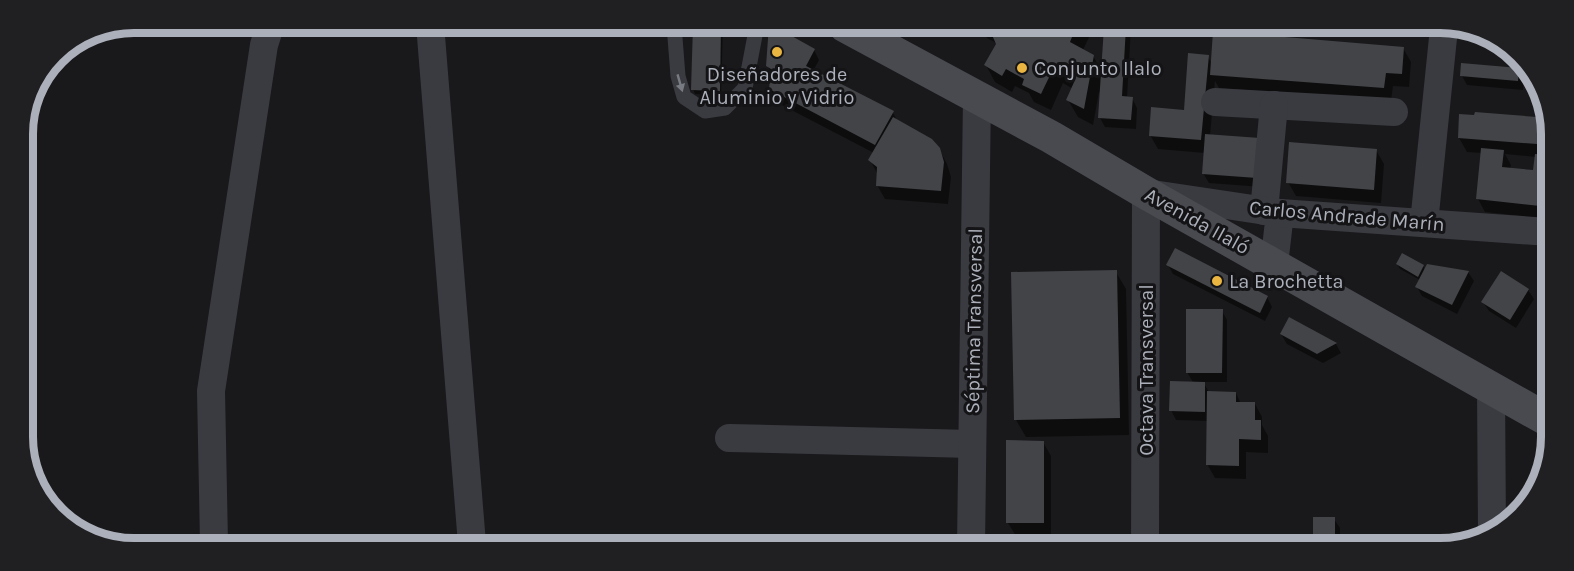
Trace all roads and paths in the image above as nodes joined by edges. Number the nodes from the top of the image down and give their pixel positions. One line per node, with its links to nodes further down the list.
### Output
1 (268, 33): 21 (street)
2 (431, 33): 22 (street)
3 (675, 33): 4 (lane, one-way to 4)
4 (755, 33)
5 (858, 33): 7 (main road, Avenida Ilaló)
6 (1443, 33): 13 (street)
7 (977, 96): 11 (main road, Avenida Ilaló); 19 (street, Séptima Transversal)
8 (1215, 102): 9 (street)
9 (1274, 105): 10 (street); 12 (street)
10 (1394, 112)
11 (1146, 193): 12 (street, Carlos Andrade Marín); 15 (main road, Avenida Ilaló); 24 (street, Octava Transversal)
12 (1272, 212): 13 (street, Carlos Andrade Marín); 15 (street)
13 (1424, 223): 14 (street, Carlos Andrade Marín)
14 (1541, 231)
15 (1274, 265): 16 (main road, Avenida Ilaló)
16 (1491, 387): 17 (main road, Avenida Ilaló); 20 (street)
17 (1541, 416)
18 (729, 438): 19 (street)
19 (972, 444): 23 (street, Séptima Transversal)
20 (1492, 523)
21 (214, 538)
22 (472, 538)
23 (971, 538)
24 (1145, 538)

